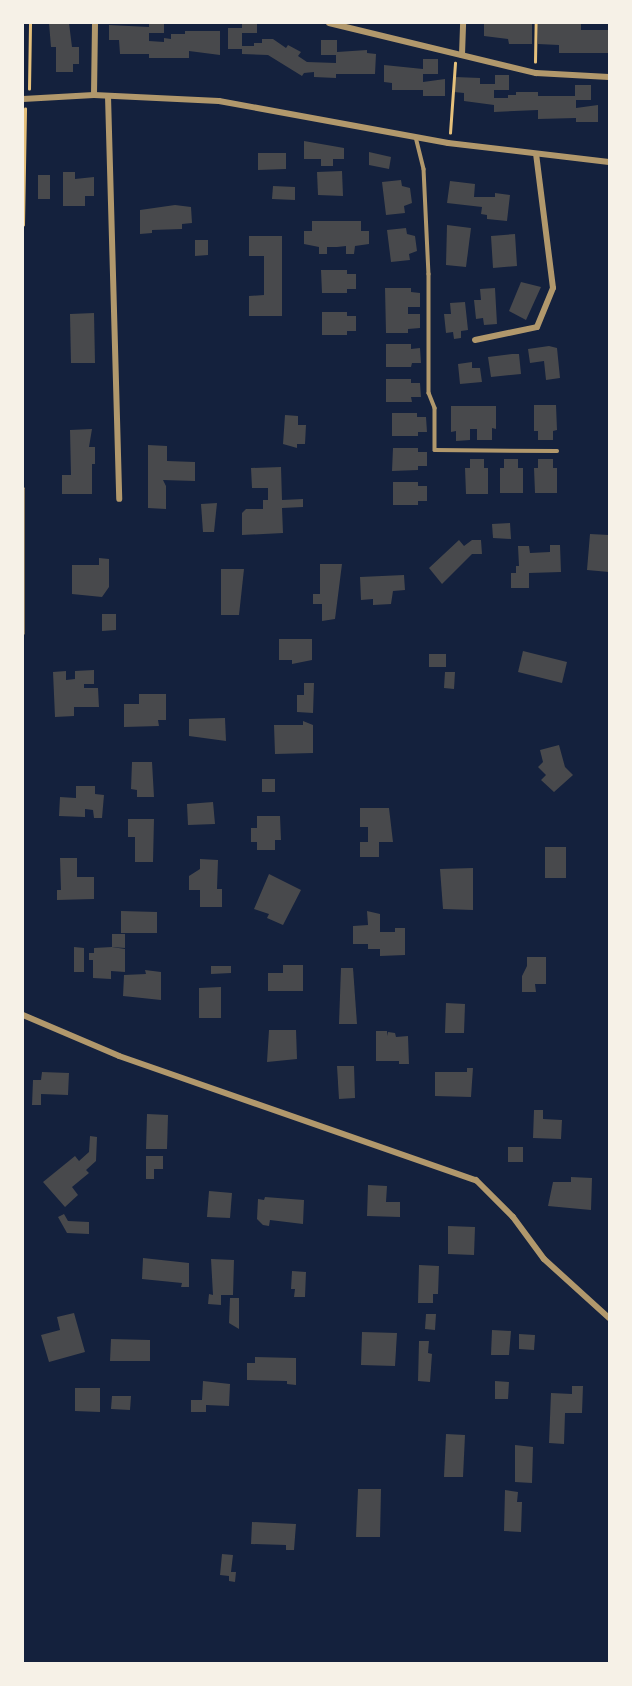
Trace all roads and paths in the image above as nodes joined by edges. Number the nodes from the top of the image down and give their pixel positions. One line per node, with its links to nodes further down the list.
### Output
1 (30, 23): 11 (path)
2 (95, 23): 9 (street)
3 (329, 23): 6 (street)
4 (463, 23): 6 (street)
5 (536, 23): 7 (path)
6 (462, 55): 7 (street); 13 (path)
7 (536, 73): 8 (street)
8 (609, 77)
9 (94, 95): 10 (street); 11 (street)
10 (108, 96): 12 (street); 20 (street)
11 (26, 99): 16 (path)
12 (416, 137): 13 (street); 18 (lane)
13 (448, 143): 14 (street)
14 (536, 154): 15 (street); 17 (street)
15 (609, 162)
16 (23, 225)
17 (475, 340)
18 (556, 451)
19 (23, 488): 21 (path)
20 (119, 499)
21 (23, 633)
22 (23, 1015): 23 (street)
23 (609, 1318)

